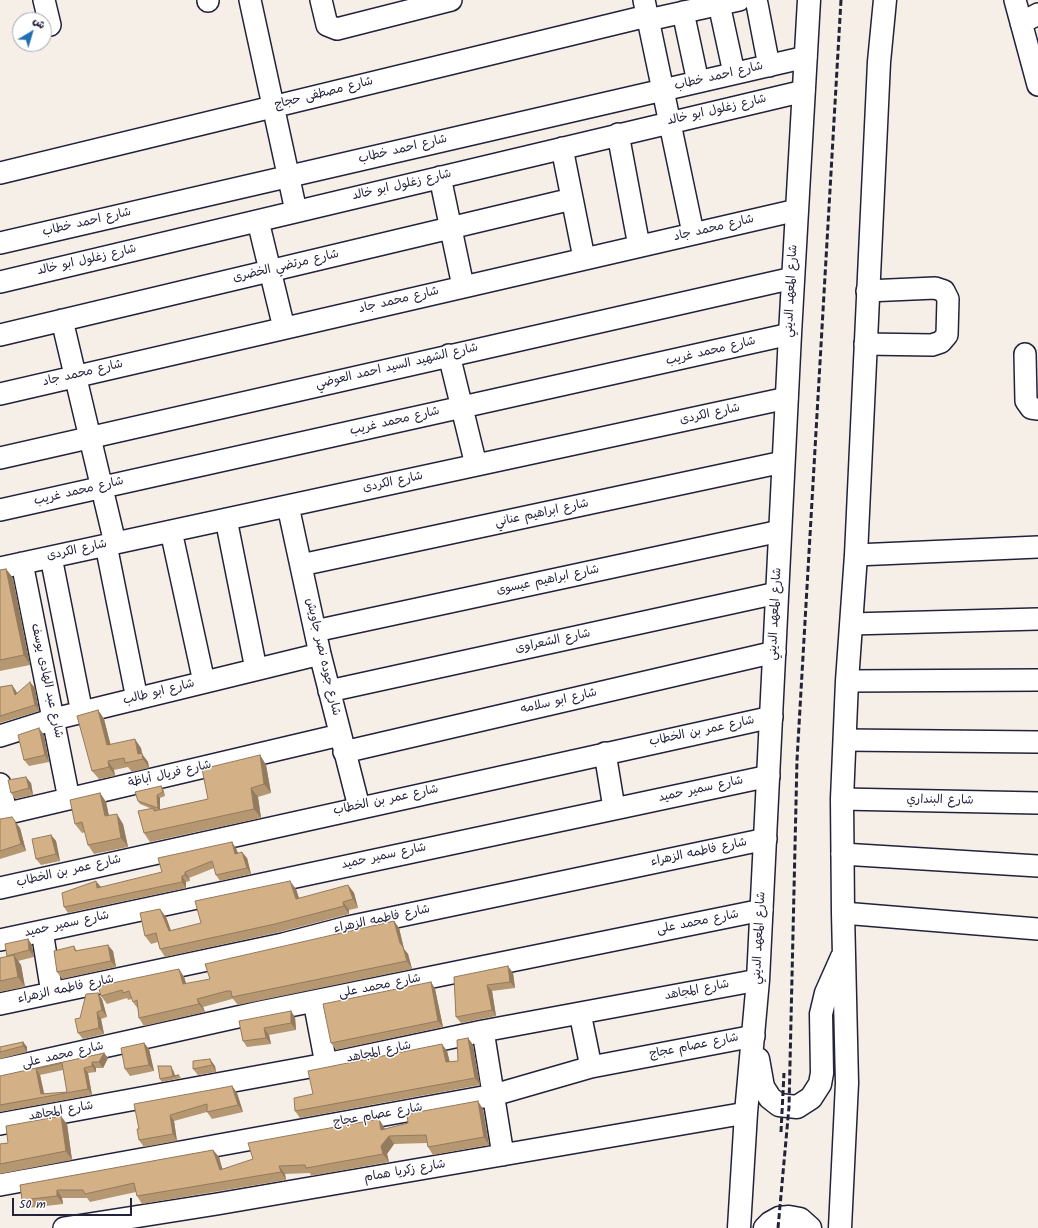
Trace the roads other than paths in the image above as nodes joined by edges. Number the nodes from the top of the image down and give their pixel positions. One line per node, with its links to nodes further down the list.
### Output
1 (44, 0): 10 (street)
2 (250, 0): 22 (street)
3 (322, 0): 4 (street)
4 (448, 0)
5 (755, 0): 16 (street)
6 (809, 0): 14 (main road, شارع المعهد الديني)
7 (885, 0): 42 (main road)
8 (1015, 0): 13 (street)
9 (729, 2): 12 (street, شارع مصطفى حجاج); 17 (street)
10 (47, 12)
11 (646, 12): 12 (street, شارع مصطفى حجاج); 20 (street); 22 (street, شارع مصطفى حجاج)
12 (683, 12): 18 (street)
13 (1030, 19): 15 (street)
14 (806, 57): 16 (street, شارع احمد خطاب); 21 (main road, شارع المعهد الديني)
15 (1035, 63): 19 (street)
16 (769, 66): 17 (street, شارع احمد خطاب)
17 (734, 73): 18 (street, شارع احمد خطاب)
18 (698, 82): 20 (street, شارع احمد خطاب)
19 (1038, 85)
20 (663, 90): 23 (street); 27 (street, شارع احمد خطاب)
21 (804, 91): 23 (street, شارع زغلول ابو خالد); 30 (main road, شارع المعهد الديني)
22 (273, 106): 26 (street, شارع مصطفى حجاج); 27 (street)
23 (670, 122): 24 (street, شارع زغلول ابو خالد); 34 (street)
24 (618, 134): 25 (street, شارع زغلول ابو خالد); 36 (street)
25 (562, 148): 28 (street, شارع زغلول ابو خالد); 29 (street)
26 (0, 173)
27 (289, 176): 31 (street); 35 (street, شارع احمد خطاب)
28 (440, 177): 31 (street, شارع زغلول ابو خالد); 33 (street)
29 (572, 199): 33 (street, شارع مرتضي الخضرى); 37 (street)
30 (797, 210): 34 (street, شارع محمد جاد); 39 (main road, شارع المعهد الديني)
31 (296, 211): 32 (street, شارع زغلول ابو خالد)
32 (258, 220): 38 (street); 40 (street, شارع زغلول ابو خالد)
33 (451, 228): 38 (street, شارع مرتضي الخضرى); 41 (street)
34 (693, 233): 36 (street, شارع محمد جاد)
35 (0, 243)
36 (639, 246): 37 (street, شارع محمد جاد)
37 (584, 258): 41 (street, شارع محمد جاد)
38 (270, 270): 43 (street, شارع مرتضي الخضرى); 44 (street)
39 (793, 278): 45 (main road, شارع المعهد الديني); 49 (street, شارع الشهيد السيد احمد العوضي)
40 (0, 282)
41 (463, 286): 44 (street, شارع محمد جاد)
42 (867, 291): 47 (main road); 47 (street)
43 (62, 320): 46 (street, شارع مرتضي الخضرى); 50 (street)
44 (284, 328): 50 (street, شارع محمد جاد)
45 (790, 334): 52 (main road, شارع المعهد الديني); 53 (street, شارع محمد غريب)
46 (0, 335)
47 (865, 344): 67 (main road)
48 (1025, 354): 54 (street)
49 (449, 355): 53 (street); 55 (street, شارع الشهيد السيد احمد العوضي)
50 (75, 376): 51 (street, شارع محمد جاد); 55 (street)
51 (0, 394)
52 (787, 398): 57 (main road, شارع المعهد الديني); 58 (street, شارع الكردى)
53 (462, 407): 58 (street); 59 (street, شارع محمد غريب)
54 (1038, 409)
55 (90, 437): 56 (street, شارع الشهيد السيد احمد العوضي); 59 (street)
56 (0, 458)
57 (784, 462): 64 (main road, شارع المعهد الديني); 70 (street, شارع ابراهيم عناني)
58 (476, 465): 60 (street, شارع الكردى)
59 (102, 487): 61 (street, شارع محمد غريب); 65 (street)
60 (288, 506): 62 (street, شارع الكردى); 70 (street, شارع جوده نصر جاويش)
61 (0, 510)
62 (226, 519): 63 (street, شارع الكردى); 78 (street)
63 (171, 531): 65 (street, شارع الكردى); 81 (street)
64 (780, 531): 72 (main road, شارع المعهد الديني); 75 (street, شارع ابراهيم عيسوى)
65 (111, 544): 68 (street, شارع الكردى); 83 (street)
66 (1038, 547): 67 (street)
67 (856, 555): 74 (main road)
68 (51, 557): 69 (street, شارع الكردى); 84 (street)
69 (22, 563): 71 (street, شارع الكردى); 86 (street, شارع عبد الهادى يوسف)
70 (301, 565): 75 (street, شارع جوده نصر جاويش)
71 (0, 568)
72 (778, 593): 76 (main road, شارع المعهد الديني); 82 (street, شارع الشعراوى)
73 (1038, 619): 74 (street)
74 (851, 624): 80 (main road)
75 (315, 631): 77 (street, شارع جوده نصر جاويش)
76 (775, 652): 85 (main road, شارع المعهد الديني); 90 (street, شارع ابو سلامه)
77 (320, 654): 78 (street, شارع ابو طالب); 82 (street, شارع جوده نصر جاويش)
78 (256, 669): 81 (street, شارع ابو طالب)
79 (1038, 680): 80 (street)
80 (847, 681): 88 (main road)
81 (204, 682): 83 (street, شارع ابو طالب)
82 (328, 691): 90 (street, شارع جوده نصر جاويش)
83 (137, 699): 84 (street, شارع ابو طالب)
84 (82, 713): 86 (street, شارع ابو طالب)
85 (772, 717): 91 (street, شارع عمر بن الخطاب); 92 (main road, شارع المعهد الديني)
86 (54, 719): 87 (street, شارع ابو طالب); 94 (street, شارع عبد الهادى يوسف)
87 (0, 736)
88 (845, 740): 89 (street); 95 (main road)
89 (1038, 742)
90 (342, 743): 94 (street, شارع فريال أباظة); 97 (street, شارع جوده نصر جاويش)
91 (605, 753): 97 (street, شارع عمر بن الخطاب); 98 (street)
92 (769, 776): 98 (street, شارع سمير حميد); 100 (main road, شارع المعهد الديني)
93 (0, 784): 99 (street)
94 (70, 798): 99 (street, شارع فريال أباظة)
95 (842, 799): 96 (street, شارع البنداري); 101 (main road)
96 (1038, 803)
97 (359, 807): 103 (street, شارع عمر بن الخطاب)
98 (614, 808): 107 (street, شارع سمير حميد)
99 (3, 814)
100 (766, 839): 104 (main road, شارع المعهد الديني); 111 (street, شارع فاطمه الزهراء)
101 (842, 854): 102 (street); 105 (main road)
102 (1038, 866)
103 (0, 888)
104 (762, 910): 110 (main road, شارع المعهد الديني); 112 (street, شارع محمد على)
105 (843, 913): 106 (street); 109 (main road)
106 (1038, 929)
107 (42, 931): 108 (street, شارع سمير حميد); 111 (street)
108 (0, 940)
109 (844, 954): 116 (main road); 129 (main road)
110 (758, 980): 114 (street, شارع المجاهد); 116 (main road, شارع المعهد الديني)
111 (52, 993): 113 (street, شارع فاطمه الزهراء)
112 (314, 1001): 117 (street); 119 (street, شارع محمد على)
113 (0, 1004)
114 (580, 1013): 115 (street, شارع المجاهد); 118 (street)
115 (483, 1031): 117 (street, شارع المجاهد); 120 (street)
116 (754, 1036): 118 (street, شارع عصام عجاج); 121 (main road, شارع المعهد الديني)
117 (326, 1064): 122 (street, شارع المجاهد)
118 (591, 1067): 120 (street, شارع عصام عجاج)
119 (0, 1070)
120 (494, 1095): 123 (street); 124 (street, شارع عصام عجاج)
121 (746, 1113): 123 (street, شارع زكريا همام); 126 (main road, شارع المعهد الديني)
122 (0, 1124)
123 (503, 1155): 125 (street, شارع زكريا همام)
124 (0, 1185)
125 (64, 1228)
126 (739, 1228)
127 (765, 1228): 128 (main road)
128 (810, 1228)
129 (840, 1228)

